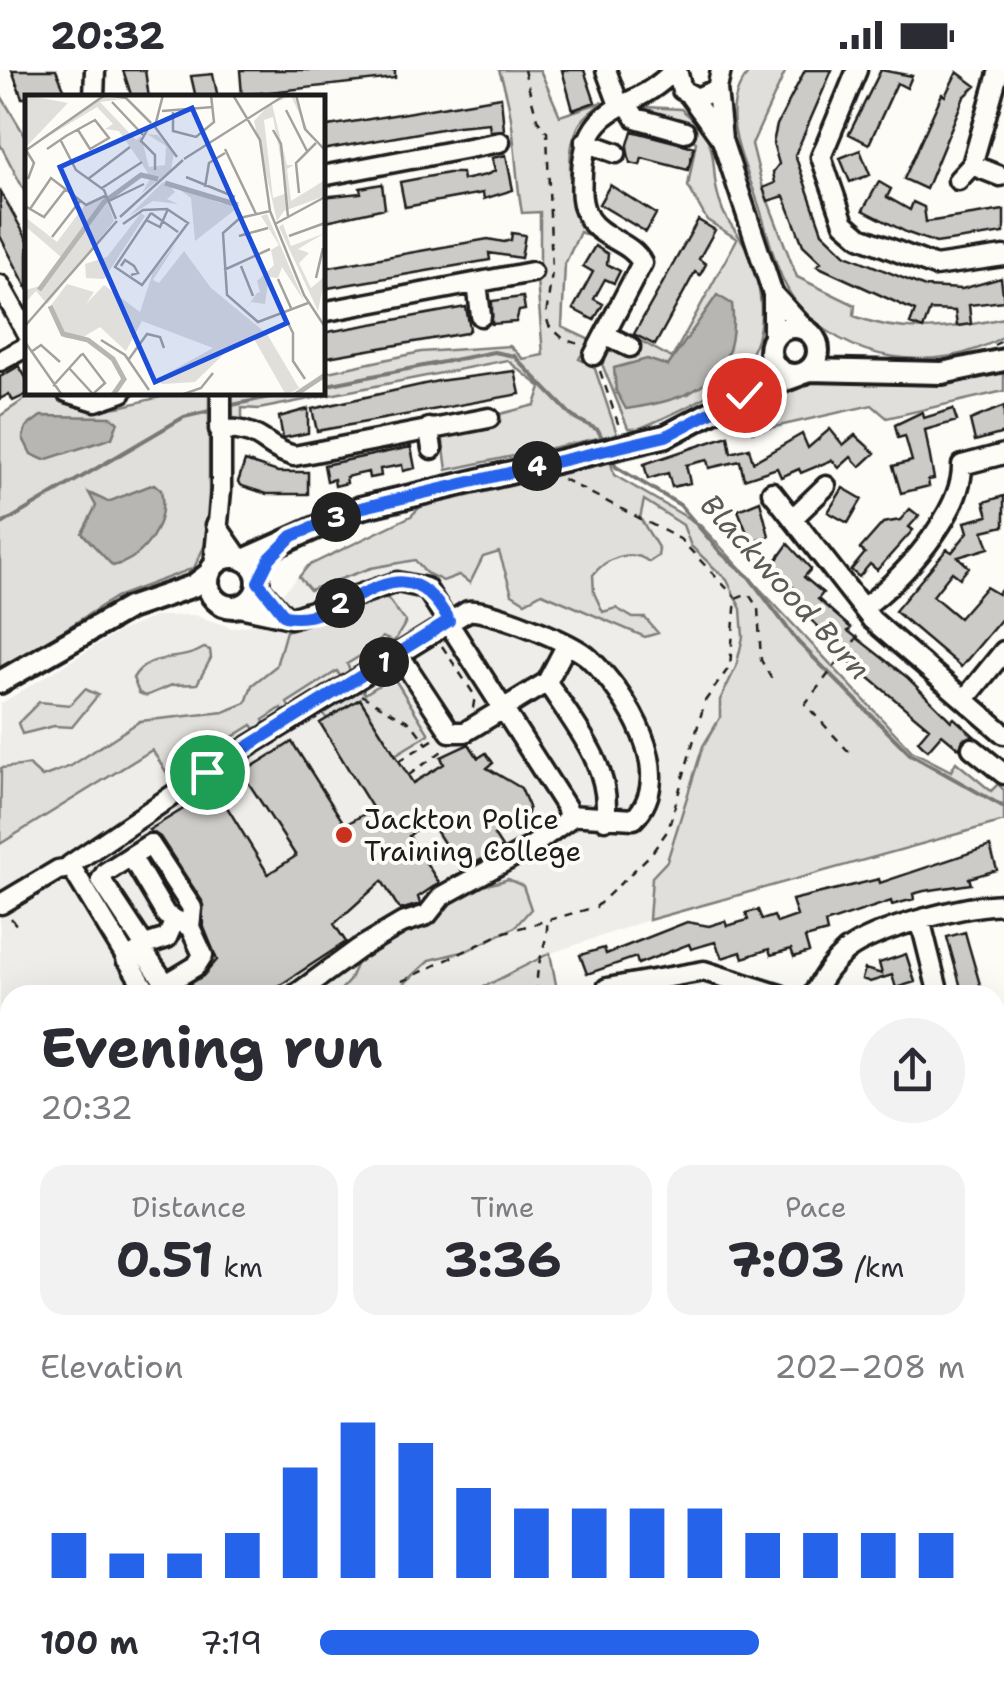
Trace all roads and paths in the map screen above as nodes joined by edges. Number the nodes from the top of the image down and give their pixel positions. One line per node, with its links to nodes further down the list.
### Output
1 (95, 70): 8 (street)
2 (524, 70): 29 (path)
3 (606, 70): 10 (street)
4 (676, 70): 9 (street); 10 (street)
5 (857, 70): 20 (street)
6 (999, 70): 16 (street)
7 (724, 77): 9 (street); 12 (street)
8 (94, 95)
9 (688, 95): 10 (street); 12 (street)
10 (628, 102): 11 (street); 14 (street)
11 (685, 132)
12 (722, 140): 24 (street)
13 (500, 142): 17 (street)
14 (586, 142): 15 (street); 29 (street)
15 (616, 152)
16 (972, 166): 18 (street); 19 (street)
17 (325, 176)
18 (1000, 176)
19 (958, 180)
20 (1004, 256)
21 (532, 272): 22 (street)
22 (477, 283): 25 (street); 26 (street)
23 (0, 285): 27 (street)
24 (773, 294): 28 (street); 30 (street)
25 (325, 311)
26 (481, 316)
27 (25, 330)
28 (810, 334): 30 (main road); 35 (main road); 36 (main road)
29 (600, 345): 31 (street); 43 (path)
30 (772, 346): 36 (main road); 39 (main road)
31 (630, 347)
32 (25, 348): 33 (street)
33 (0, 360)
34 (1004, 360): 35 (main road)
35 (872, 371): 36 (main road)
36 (804, 372): 39 (main road)
37 (77, 395): 38 (street)
38 (113, 395)
39 (744, 395): 43 (main road)
40 (219, 410): 42 (street); 52 (street)
41 (489, 418): 42 (street)
42 (429, 428): 45 (street)
43 (626, 444): 53 (main road)
44 (956, 447): 47 (street)
45 (432, 449)
46 (1004, 454): 47 (street)
47 (962, 466): 60 (street)
48 (558, 475): 58 (path)
49 (826, 486): 51 (street)
50 (772, 492): 51 (street)
51 (793, 518): 60 (street)
52 (216, 525): 54 (street); 55 (street)
53 (292, 536): 54 (main road); 56 (main road)
54 (242, 559): 55 (main road); 56 (main road)
55 (212, 569): 57 (main road); 59 (main road)
56 (258, 584): 59 (main road); 61 (street)
57 (168, 596): 59 (main road); 67 (main road)
58 (736, 598)
59 (232, 607): 61 (street)
60 (868, 614): 70 (street); 76 (path)
61 (285, 616): 62 (street)
62 (449, 621): 63 (street); 64 (street); 71 (street)
63 (432, 632): 66 (street); 72 (path)
64 (568, 644): 69 (street); 81 (street)
65 (1004, 651): 70 (street)
66 (398, 653): 68 (street); 73 (street)
67 (0, 682)
68 (352, 682): 75 (path); 83 (street)
69 (547, 682): 71 (street); 81 (street)
70 (965, 699): 74 (street)
71 (503, 708): 72 (street); 80 (street)
72 (481, 723): 73 (street)
73 (451, 731): 75 (path); 79 (path)
74 (1004, 736): 78 (street)
75 (427, 744): 77 (path)
76 (848, 752)
77 (399, 760)
78 (1004, 774)
79 (408, 776)
80 (568, 815): 81 (street); 94 (street)
81 (605, 820)
82 (131, 856): 84 (street); 85 (street); 88 (street)
83 (70, 868): 86 (street); 92 (street)
84 (172, 874): 85 (street); 91 (street)
85 (150, 888): 88 (street); 91 (street)
86 (1, 904)
87 (1004, 904): 90 (street)
88 (119, 907): 92 (street)
89 (547, 920): 95 (path)
90 (920, 922): 98 (street); 99 (street)
91 (182, 924): 92 (street); 92 (street)
92 (137, 952): 93 (street)
93 (145, 985)
94 (308, 985)
95 (536, 985)
96 (649, 985): 97 (street)
97 (747, 985)
98 (820, 985)
99 (936, 985)

